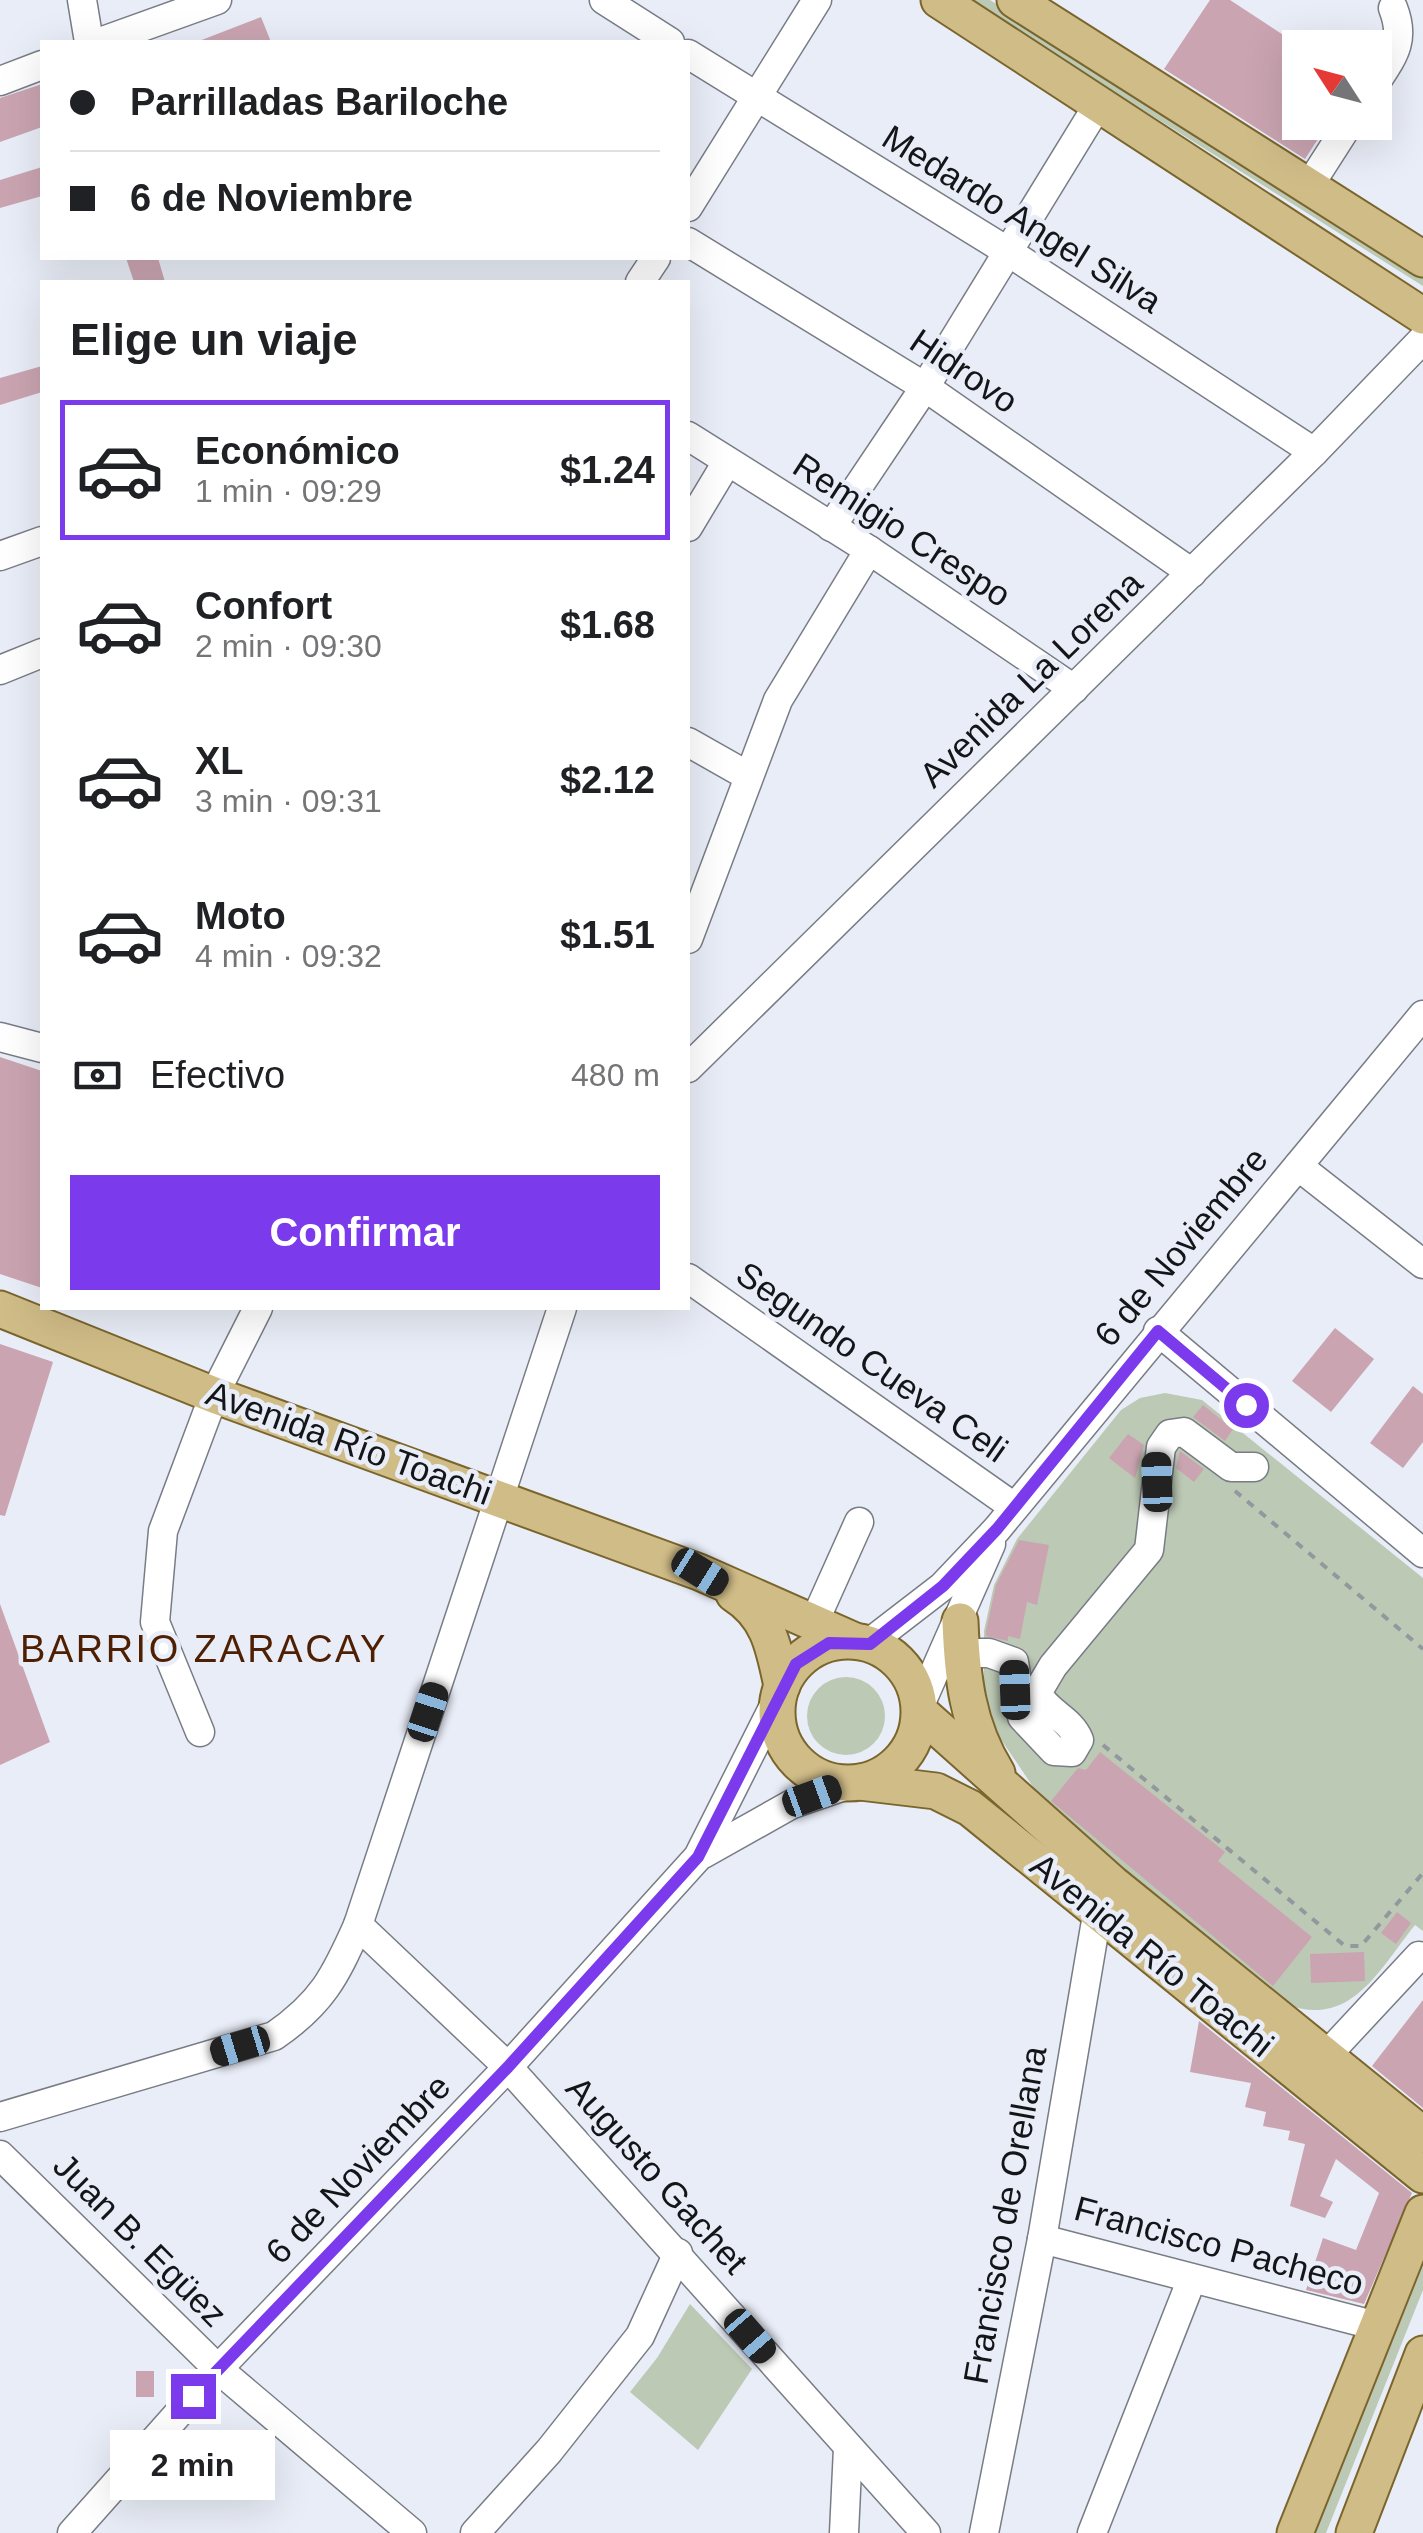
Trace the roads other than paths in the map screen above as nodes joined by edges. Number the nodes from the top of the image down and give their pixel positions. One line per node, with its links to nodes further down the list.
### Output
1 (82, 0): 8 (street)
2 (217, 0): 9 (street)
3 (604, 0): 10 (street)
4 (817, 0): 15 (street)
5 (939, 0): 16 (main road)
6 (1014, 0): 18 (main road)
7 (1393, 8): 12 (street)
8 (89, 40)
9 (106, 40)
10 (667, 40)
11 (690, 55): 15 (street, Medardo Angel Silva)
12 (1392, 58)
13 (40, 65): 14 (street)
14 (0, 81)
15 (756, 98): 19 (street); 21 (street, Medardo Angel Silva)
16 (1098, 105): 21 (street); 23 (main road)
17 (1338, 140): 18 (street)
18 (1309, 186): 22 (main road)
19 (690, 204)
20 (690, 243): 25 (street, Hidrovo)
21 (1007, 251): 25 (street); 27 (street, Medardo Angel Silva)
22 (1423, 259)
23 (1423, 316)
24 (1423, 338): 27 (street, Avenida La Lorena)
25 (925, 387): 30 (street); 34 (street, Hidrovo)
26 (690, 437): 28 (street, Remigio Crespo)
27 (1314, 452): 34 (street, Avenida La Lorena)
28 (727, 462): 29 (street); 30 (street, Remigio Crespo)
29 (690, 524)
30 (831, 528): 32 (street, Remigio Crespo)
31 (40, 543): 33 (street)
32 (869, 550): 37 (street, Remigio Crespo); 39 (street)
33 (0, 556)
34 (1192, 573): 37 (street, Avenida La Lorena)
35 (40, 654): 36 (street)
36 (0, 670)
37 (1074, 689): 44 (street, Avenida La Lorena)
38 (690, 743): 39 (street)
39 (748, 776): 40 (street)
40 (690, 934)
41 (1423, 1014): 45 (street, 6 de Noviembre)
42 (0, 1037): 43 (street)
43 (40, 1047)
44 (690, 1066)
45 (1298, 1166): 46 (street); 51 (street, 6 de Noviembre)
46 (1423, 1264)
47 (690, 1280): 55 (street, Segundo Cueva Celi)
48 (0, 1309): 52 (main road, Avenida Río Toachi)
49 (257, 1310): 52 (street)
50 (561, 1310): 54 (street)
51 (1158, 1331): 55 (street, 6 de Noviembre); 57 (street)
52 (214, 1395): 54 (main road, Avenida Río Toachi); 64 (street)
53 (1242, 1467): 60 (street)
54 (497, 1498): 58 (main road, Avenida Río Toachi); 69 (street)
55 (1005, 1518): 60 (street, 6 de Noviembre); 61 (street, 6 de Noviembre)
56 (859, 1522): 59 (street)
57 (1423, 1554)
58 (700, 1572): 59 (main road, Avenida Río Toachi); 62 (main road, Avenida Río Toachi)
59 (814, 1620): 61 (main road, Avenida Río Toachi)
60 (961, 1637): 63 (street, 6 de Noviembre); 66 (main road)
61 (862, 1642): 62 (main road); 63 (main road)
62 (780, 1692): 65 (main road); 67 (street, 6 de Noviembre)
63 (920, 1709): 65 (main road); 66 (main road, Avenida Río Toachi)
64 (200, 1732)
65 (857, 1783): 67 (street, 6 de Noviembre); 68 (main road, Avenida Río Toachi)
66 (1010, 1795): 71 (main road, Avenida Río Toachi)
67 (698, 1857): 72 (street, 6 de Noviembre)
68 (1098, 1909): 76 (main road, Avenida Río Toachi); 78 (street, Francisco de Orellana)
69 (358, 1925): 72 (street, Augusto Gachet); 73 (street)
70 (1419, 1956): 71 (street)
71 (1325, 2058): 74 (main road, Avenida Río Toachi)
72 (508, 2067): 79 (street, Augusto Gachet); 82 (street, 6 de Noviembre)
73 (0, 2117)
74 (1423, 2135)
75 (0, 2155): 82 (street, Juan B. Egüez)
76 (1423, 2174)
77 (1423, 2213): 81 (main road)
78 (1042, 2239): 80 (street, Francisco Pacheco); 90 (street, Francisco de Orellana)
79 (678, 2252): 84 (street, Augusto Gachet); 87 (street)
80 (1191, 2281): 81 (street, Francisco Pacheco); 91 (street)
81 (1377, 2326): 92 (main road)
82 (218, 2369): 85 (street, 6 de Noviembre); 86 (street, Juan B. Egüez)
83 (1420, 2371): 93 (main road)
84 (848, 2448): 88 (street); 89 (street, Augusto Gachet)
85 (72, 2533)
86 (412, 2533)
87 (475, 2533)
88 (844, 2533)
89 (926, 2533)
90 (984, 2533)
91 (1092, 2533)
92 (1295, 2533)
93 (1354, 2533)

